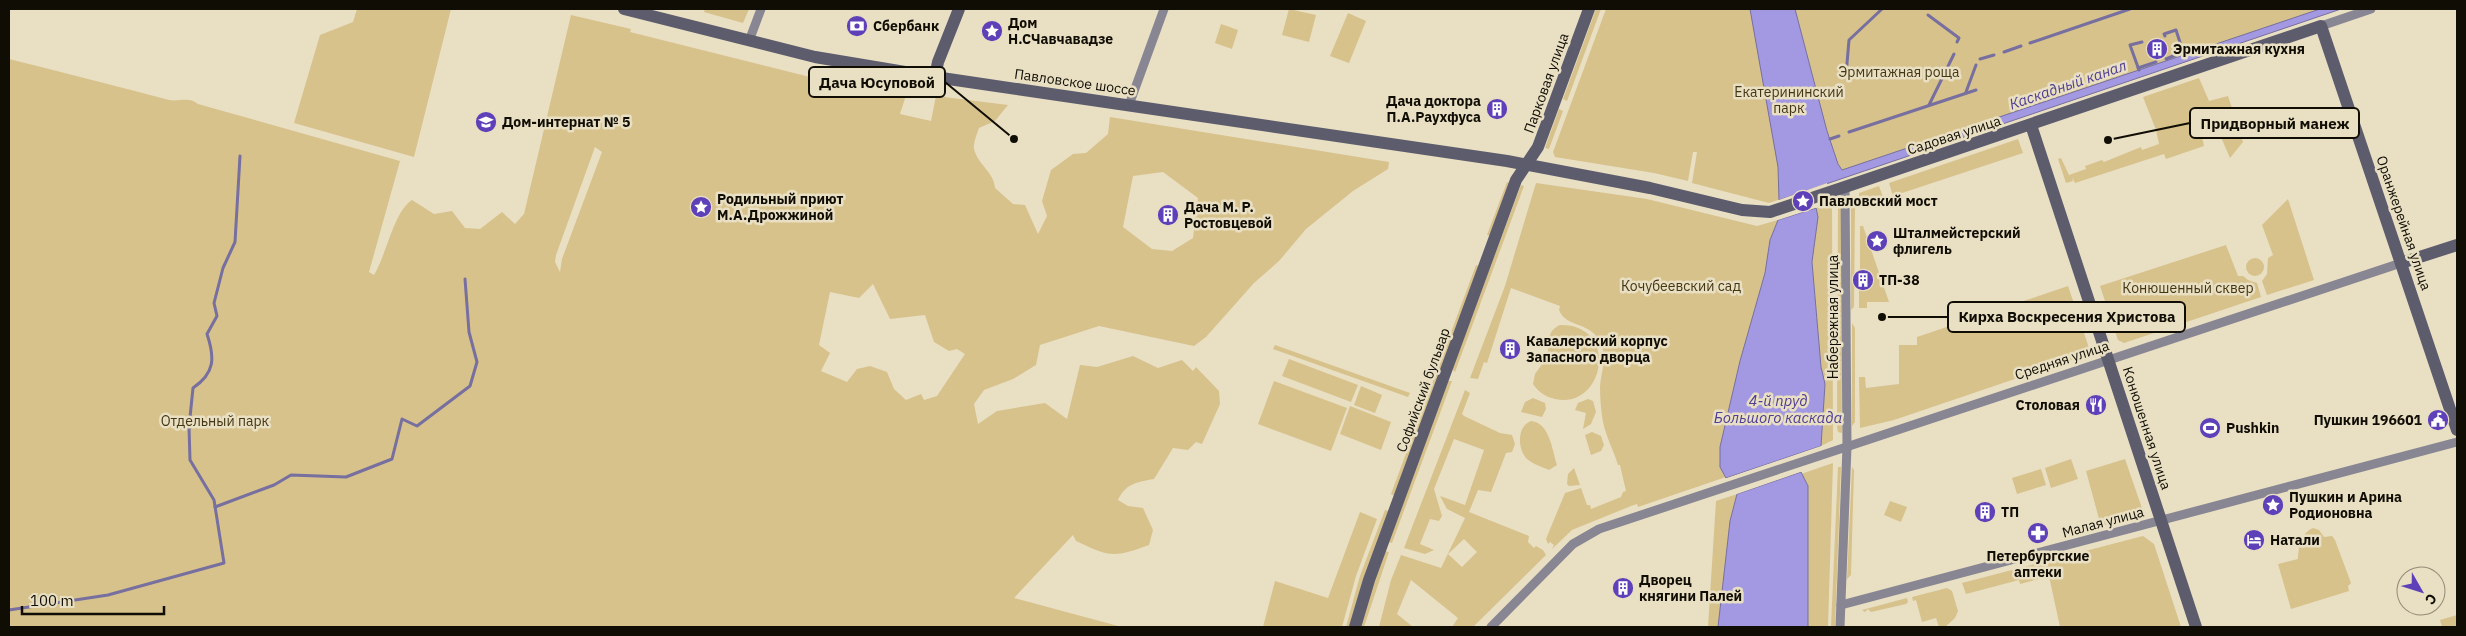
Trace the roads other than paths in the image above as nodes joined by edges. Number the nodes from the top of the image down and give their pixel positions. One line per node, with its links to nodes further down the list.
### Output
1 (624, 9): 8 (main road, Павловское шоссе)
2 (761, 9): 8 (street)
3 (959, 9): 9 (main road)
4 (1164, 9): 10 (street)
5 (1589, 9): 12 (main road, Парковая улица)
6 (2371, 9): 7 (street, Садовая улица)
7 (2321, 26): 11 (main road, Садовая улица); 15 (main road, Оранжерейная улица)
8 (749, 41): 9 (main road, Павловское шоссе)
9 (935, 77): 10 (main road, Павловское шоссе)
10 (1129, 105): 12 (main road, Павловское шоссе)
11 (2031, 125): 13 (main road, Садовая улица); 16 (main road, Конюшенная улица)
12 (1526, 165): 13 (main road, Садовая улица); 22 (main road, Софийский бульвар)
13 (1845, 187): 19 (street, Набережная улица)
14 (2457, 245): 15 (main road, Средняя улица)
15 (2401, 263): 16 (street, Средняя улица); 17 (main road, Оранжерейная улица)
16 (2108, 361): 19 (street, Средняя улица); 20 (main road, Конюшенная улица)
17 (2457, 430)
18 (2457, 442): 20 (street, Малая улица)
19 (1847, 447): 21 (street, Набережная улица); 23 (street, Средняя улица)
20 (2162, 521): 21 (street, Малая улица); 25 (main road, Конюшенная улица)
21 (1841, 605): 24 (street, Набережная улица)
22 (1355, 627)
23 (1491, 627)
24 (1840, 627)
25 (2196, 627)

